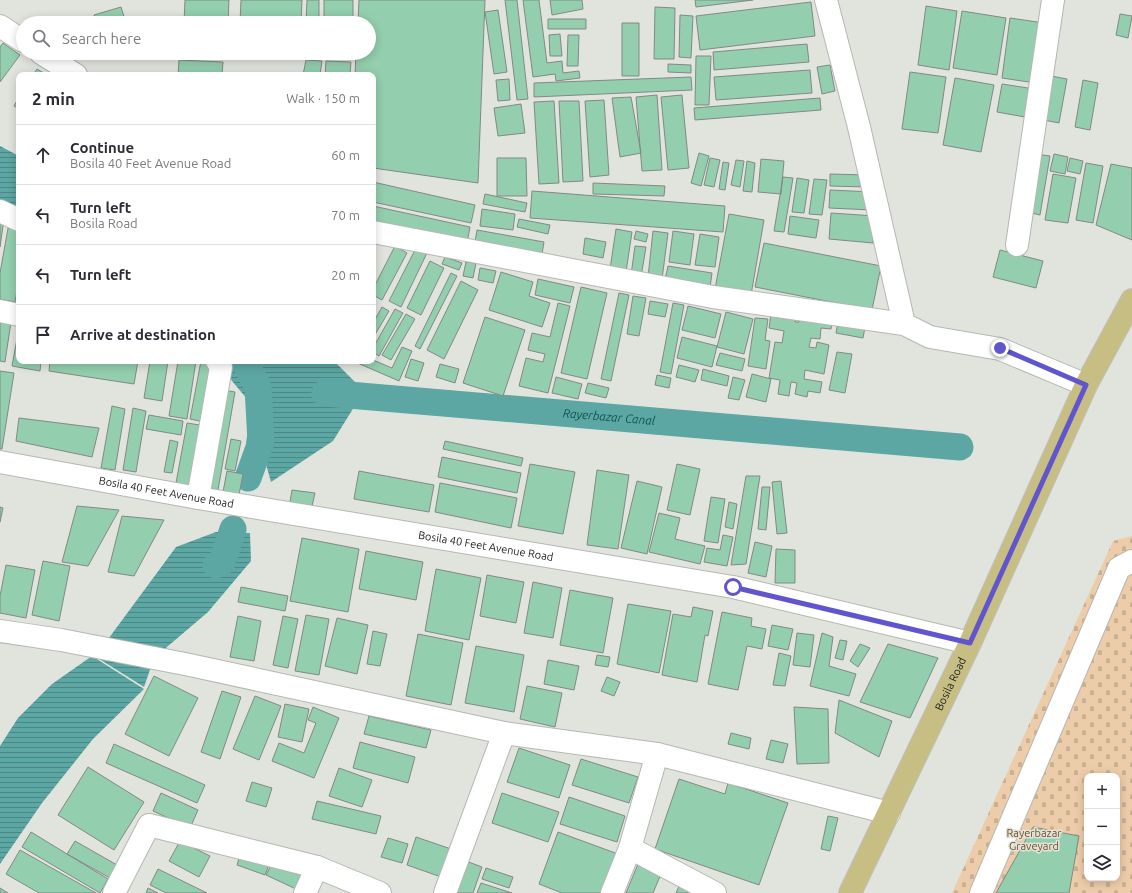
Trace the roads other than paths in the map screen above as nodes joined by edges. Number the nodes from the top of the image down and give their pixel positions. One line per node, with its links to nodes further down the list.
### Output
1 (826, 0): 14 (street)
2 (1053, 0): 10 (street)
3 (0, 26): 4 (street)
4 (16, 36)
5 (52, 60): 6 (street)
6 (71, 72)
7 (0, 211): 8 (street)
8 (16, 219)
9 (376, 233): 14 (street)
10 (1017, 245)
11 (1132, 300): 16 (main road, Bosila Road)
12 (0, 311): 13 (street)
13 (16, 314)
14 (904, 324): 16 (street)
15 (219, 364): 18 (street)
16 (1086, 385): 21 (main road, Bosila Road)
17 (0, 462): 18 (street, Bosila 40 Feet Avenue Road)
18 (198, 498): 21 (street, Bosila 40 Feet Avenue Road)
19 (1128, 565): 34 (street)
20 (0, 631): 22 (street)
21 (970, 643): 24 (main road, Bosila Road)
22 (504, 733): 23 (street); 30 (street)
23 (657, 754): 24 (street); 25 (street)
24 (889, 812): 33 (main road, Bosila Road)
25 (630, 848): 31 (street); 32 (street)
26 (317, 867): 27 (street); 28 (street); 29 (street)
27 (114, 893)
28 (305, 893)
29 (380, 893)
30 (445, 893)
31 (612, 893)
32 (715, 893)
33 (850, 893)
34 (981, 893)

